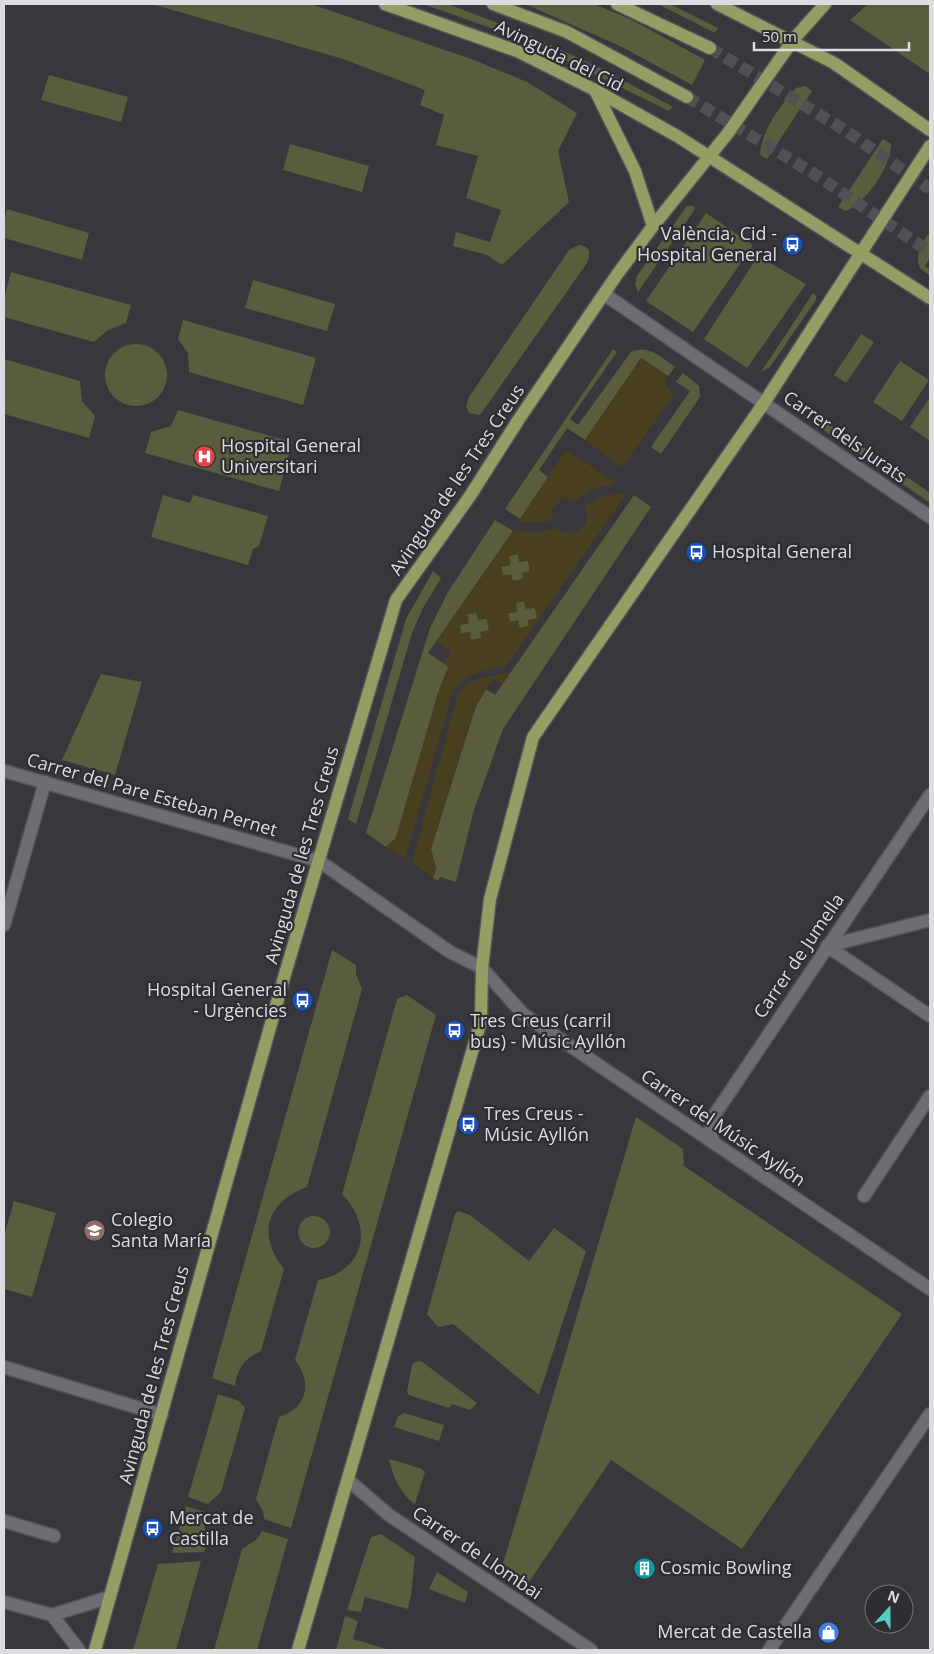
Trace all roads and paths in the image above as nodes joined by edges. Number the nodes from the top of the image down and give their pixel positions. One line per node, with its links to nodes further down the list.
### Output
1 (386, 4): 8 (main road, Avinguda del Cid)
2 (493, 4): 9 (main road, Avinguda del Cid)
3 (617, 4): 7 (main road)
4 (717, 4): 6 (main road)
5 (825, 4): 6 (main road)
6 (792, 40): 10 (main road); 12 (main road)
7 (710, 48)
8 (595, 90): 12 (main road, Avinguda del Cid); 13 (main road)
9 (687, 97)
10 (930, 130)
11 (930, 146): 14 (main road)
12 (709, 158): 13 (main road, Avinguda de les Tres Creus); 14 (main road, Avinguda del Cid)
13 (653, 226): 15 (main road, Avinguda de les Tres Creus)
14 (860, 252): 16 (main road, Avinguda del Cid); 17 (main road)
15 (604, 294): 17 (street); 22 (main road, Avinguda de les Tres Creus)
16 (930, 298)
17 (764, 402): 18 (street, Carrer dels Jurats); 26 (main road)
18 (930, 517)
19 (4, 771): 20 (street, Carrer del Pare Esteban Pernet)
20 (44, 782): 22 (street, Carrer del Pare Esteban Pernet); 24 (street)
21 (930, 795): 25 (street, Carrer de Jumella)
22 (319, 861): 26 (street, Carrer del Pare Esteban Pernet); 34 (main road, Avinguda de les Tres Creus)
23 (930, 920): 25 (street)
24 (4, 925)
25 (826, 946): 27 (street); 29 (street, Carrer de Jumella)
26 (482, 968): 29 (street, Carrer del Músic Ayllón); 35 (main road)
27 (930, 1016)
28 (930, 1096): 30 (street)
29 (713, 1142): 31 (street, Carrer del Músic Ayllón)
30 (864, 1196)
31 (930, 1289)
32 (4, 1367): 34 (street)
33 (930, 1414): 45 (street)
34 (162, 1415): 38 (main road, Avinguda de les Tres Creus)
35 (348, 1480): 43 (main road); 44 (street, Carrer de Llombai)
36 (4, 1521): 37 (street)
37 (54, 1536)
38 (110, 1597): 40 (street); 42 (main road, Avinguda de les Tres Creus)
39 (4, 1602): 40 (street)
40 (52, 1615): 41 (street)
41 (80, 1650)
42 (95, 1650)
43 (298, 1650)
44 (591, 1650)
45 (769, 1650)

